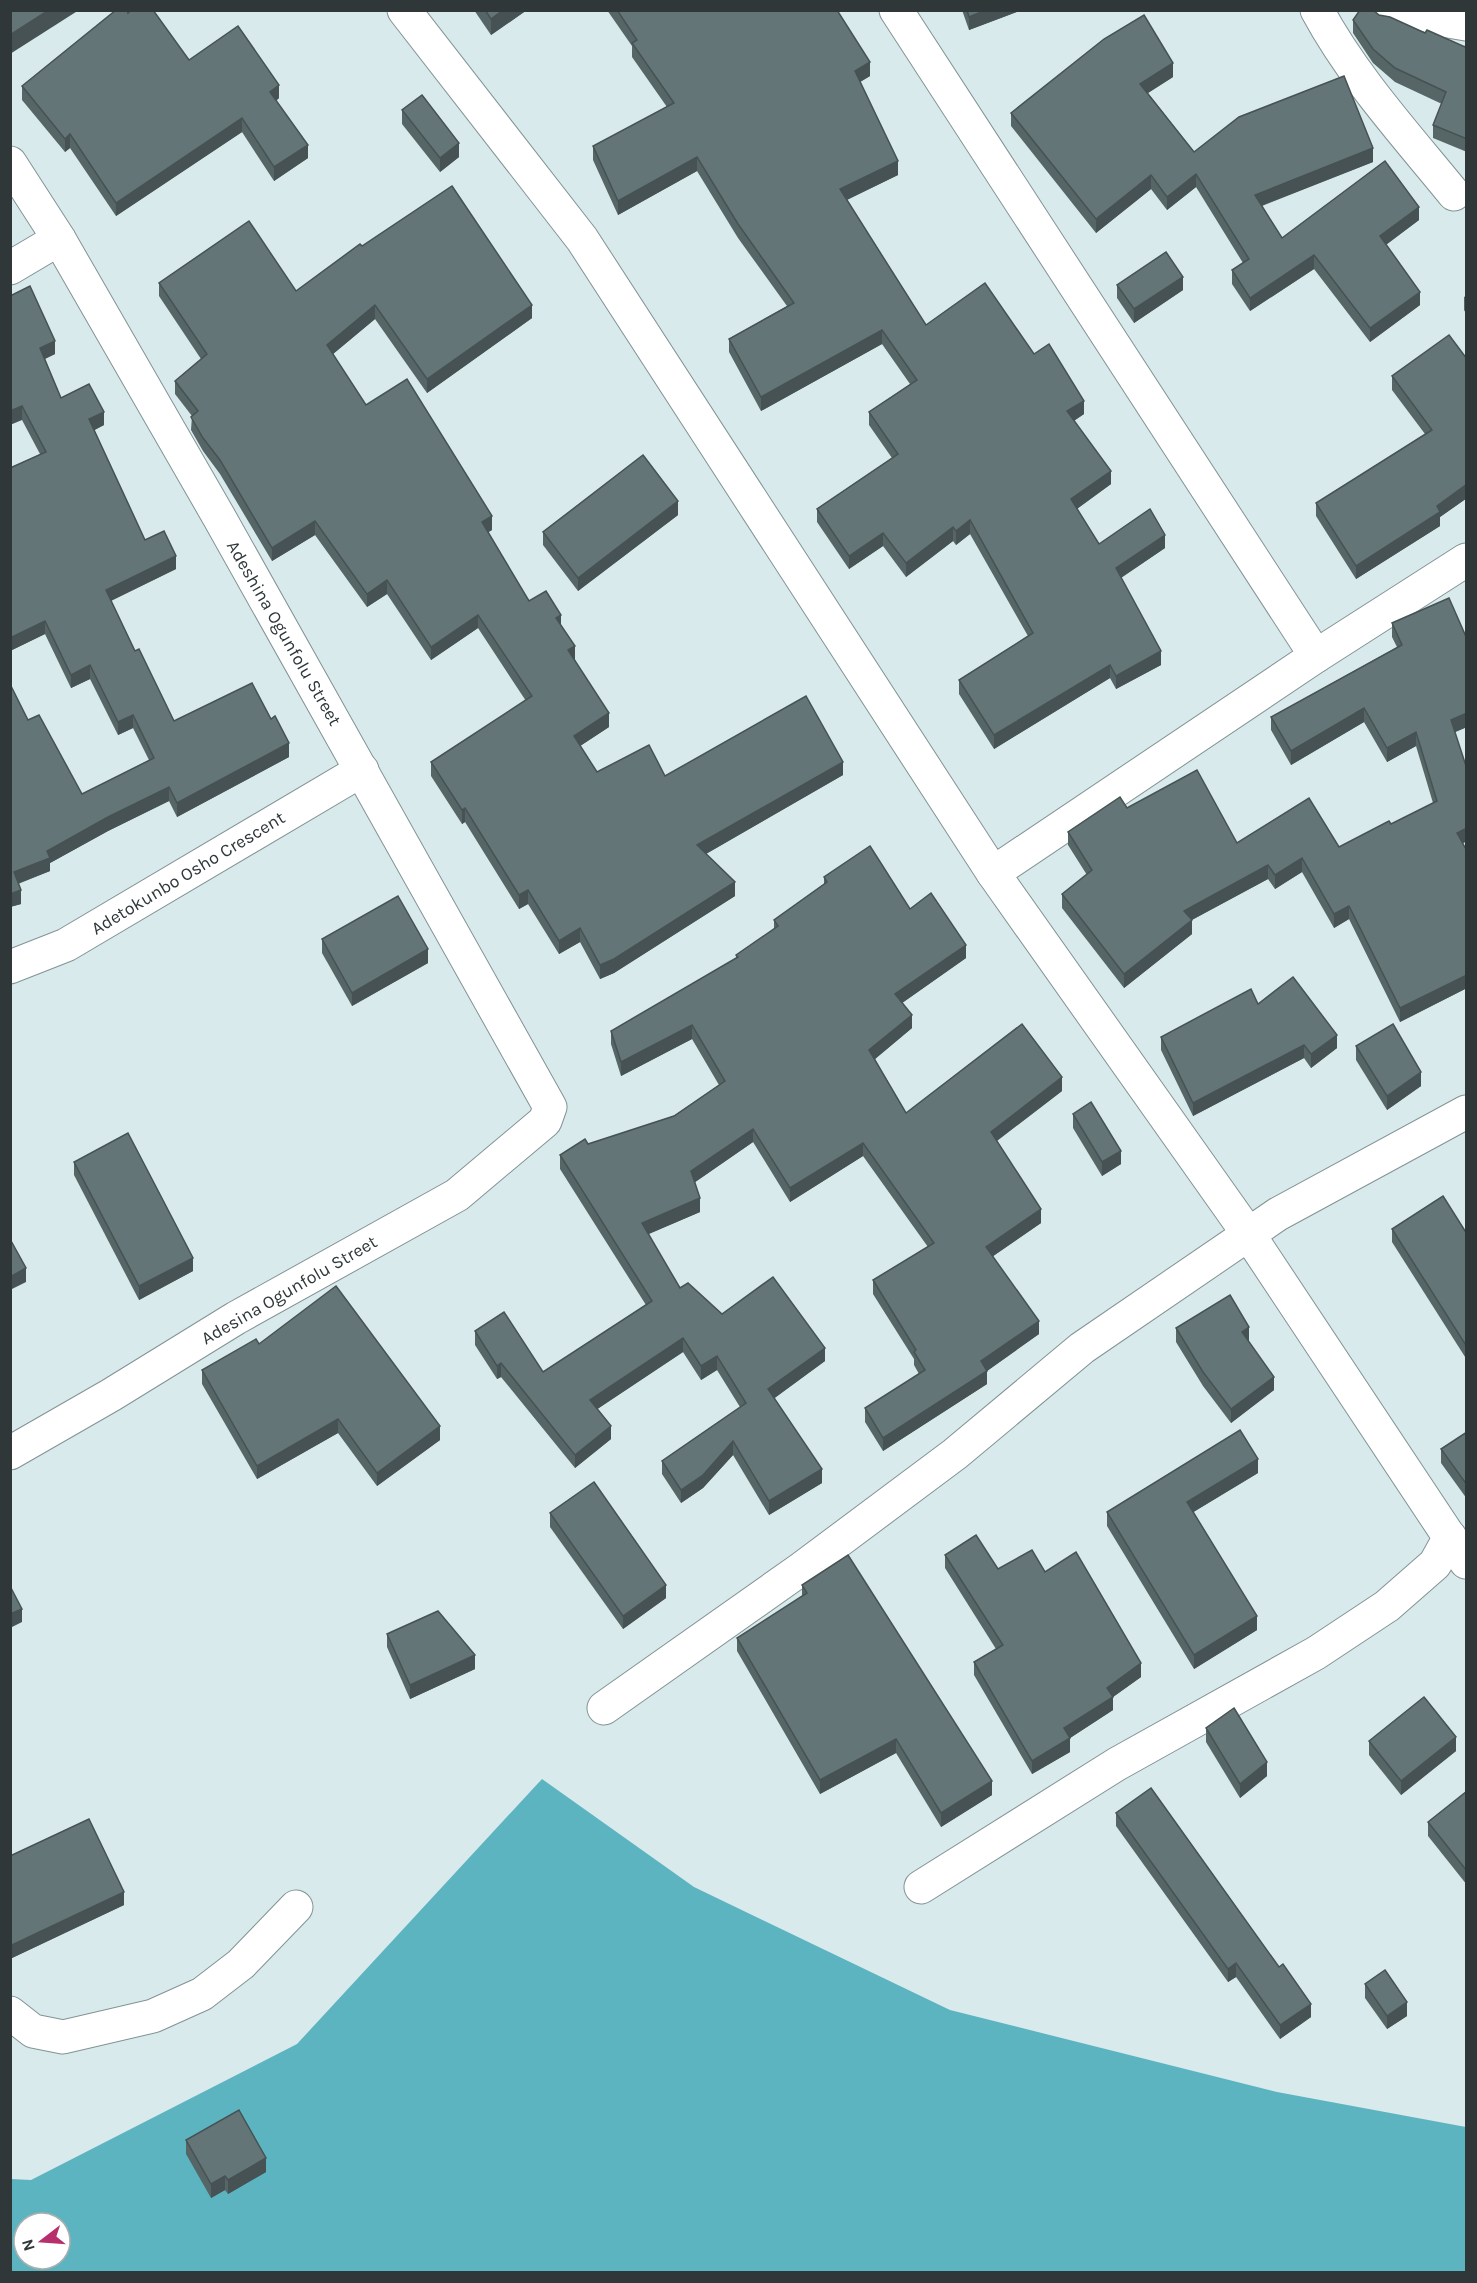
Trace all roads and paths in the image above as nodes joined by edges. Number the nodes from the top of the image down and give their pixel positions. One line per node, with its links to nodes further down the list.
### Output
1 (404, 10): 13 (street)
2 (896, 10): 11 (street)
3 (1317, 10): 7 (street)
4 (1383, 10): 5 (street)
5 (1467, 24)
6 (10, 164): 8 (street, Adeshina Ogunfolu Street)
7 (1454, 194)
8 (59, 239): 9 (street); 12 (street, Adeshina Ogunfolu Street)
9 (10, 268)
10 (1467, 560): 11 (street)
11 (1316, 656): 13 (street)
12 (362, 770): 14 (street, Adetokunbo Osho Crescent); 15 (street, Adeshina Ogunfolu Street)
13 (993, 873): 17 (street)
14 (10, 967)
15 (550, 1107): 18 (street, Adesina Ogunfolu Street)
16 (1467, 1112): 17 (street)
17 (1249, 1235): 19 (street); 20 (street)
18 (10, 1453)
19 (1459, 1550): 21 (street)
20 (604, 1708)
21 (921, 1887)
22 (296, 1907): 23 (street)
23 (10, 2013)

